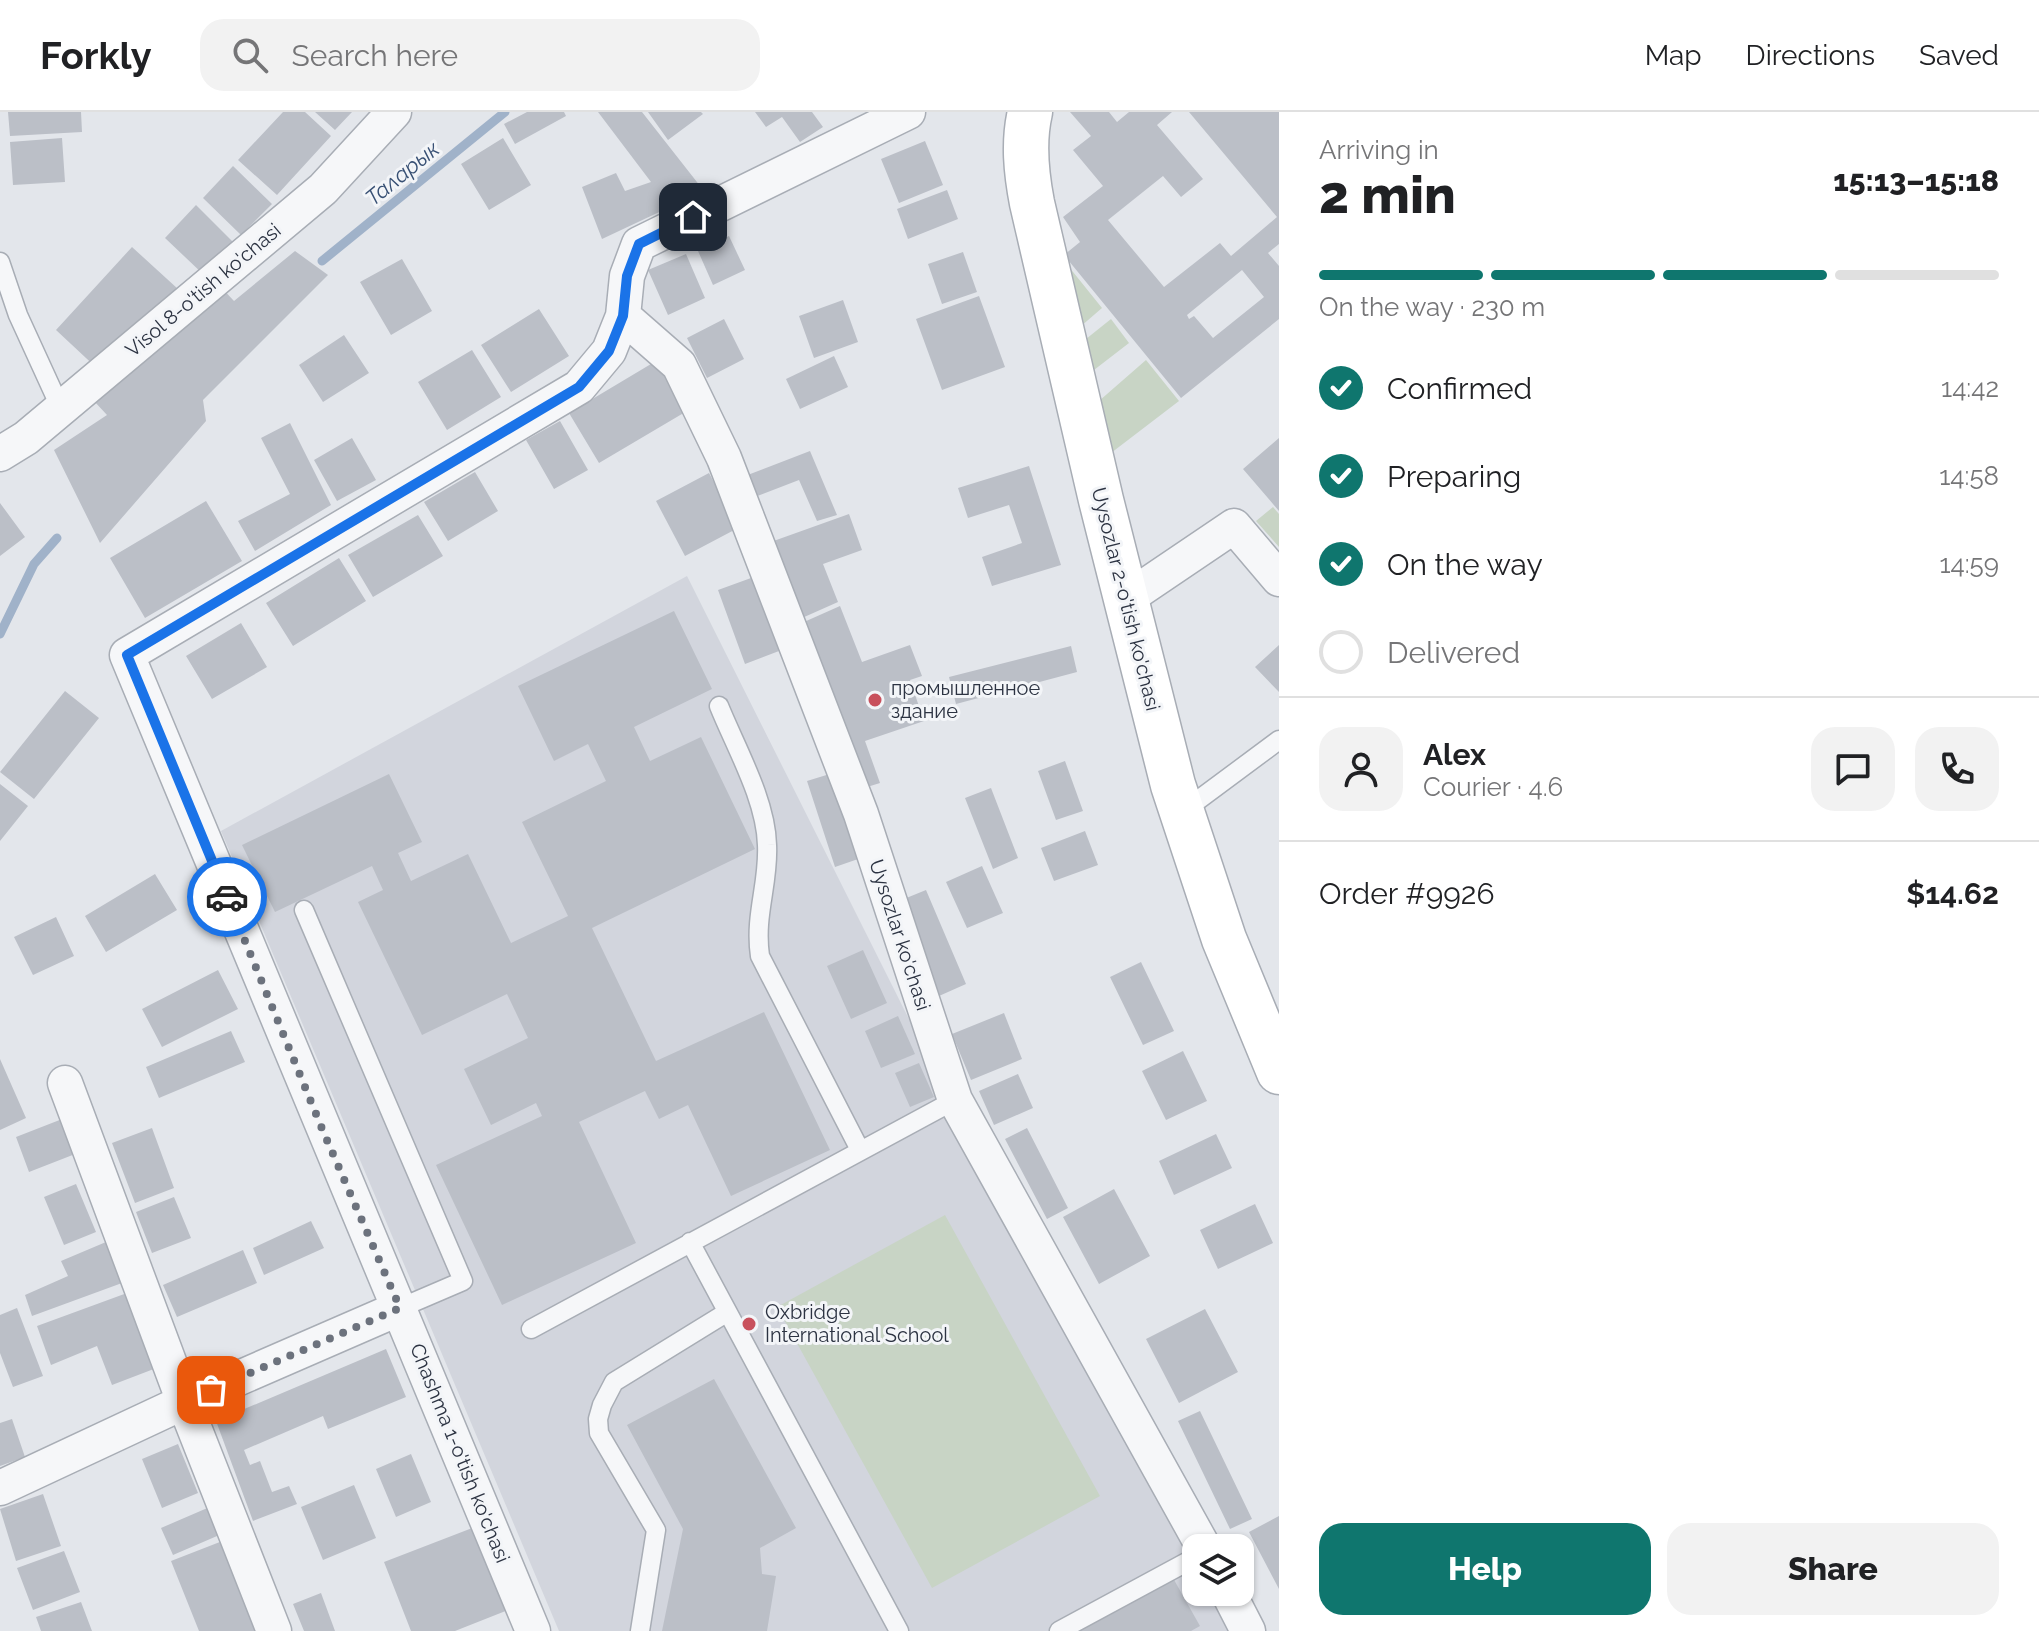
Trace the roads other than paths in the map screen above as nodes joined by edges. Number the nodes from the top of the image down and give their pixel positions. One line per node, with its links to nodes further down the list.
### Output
1 (394, 112): 6 (street, Visol 8-o'tish ko'chasi)
2 (908, 112): 5 (street)
3 (1030, 112): 9 (street, Uysozlar 2-o'tish ko'chasi)
4 (0, 262): 6 (lane)
5 (623, 316): 16 (street, Uysozlar ko'chasi); 19 (street, Chashma 1-o'tish ko'chasi)
6 (61, 409): 7 (street, Visol 8-o'tish ko'chasi)
7 (1, 452)
8 (1279, 579): 9 (street)
9 (1126, 599): 12 (street, Uysozlar 2-o'tish ko'chasi)
10 (719, 706): 17 (lane)
11 (1279, 740): 12 (lane)
12 (1182, 812): 14 (street, Uysozlar 2-o'tish ko'chasi)
13 (304, 910): 19 (lane)
14 (1279, 1072)
15 (65, 1083): 22 (street)
16 (955, 1100): 17 (lane); 24 (street, Uysozlar ko'chasi)
17 (860, 1150): 18 (lane)
18 (690, 1242): 20 (lane); 21 (lane)
19 (400, 1308): 22 (street); 28 (street, Chashma 1-o'tish ko'chasi)
20 (726, 1313): 29 (lane); 30 (lane)
21 (531, 1329)
22 (184, 1402): 23 (street); 27 (street)
23 (0, 1488)
24 (1196, 1534)
25 (1182, 1565): 31 (lane)
26 (1235, 1606): 32 (street)
27 (274, 1631)
28 (533, 1631)
29 (640, 1631)
30 (899, 1631)
31 (1059, 1631)
32 (1248, 1631)

